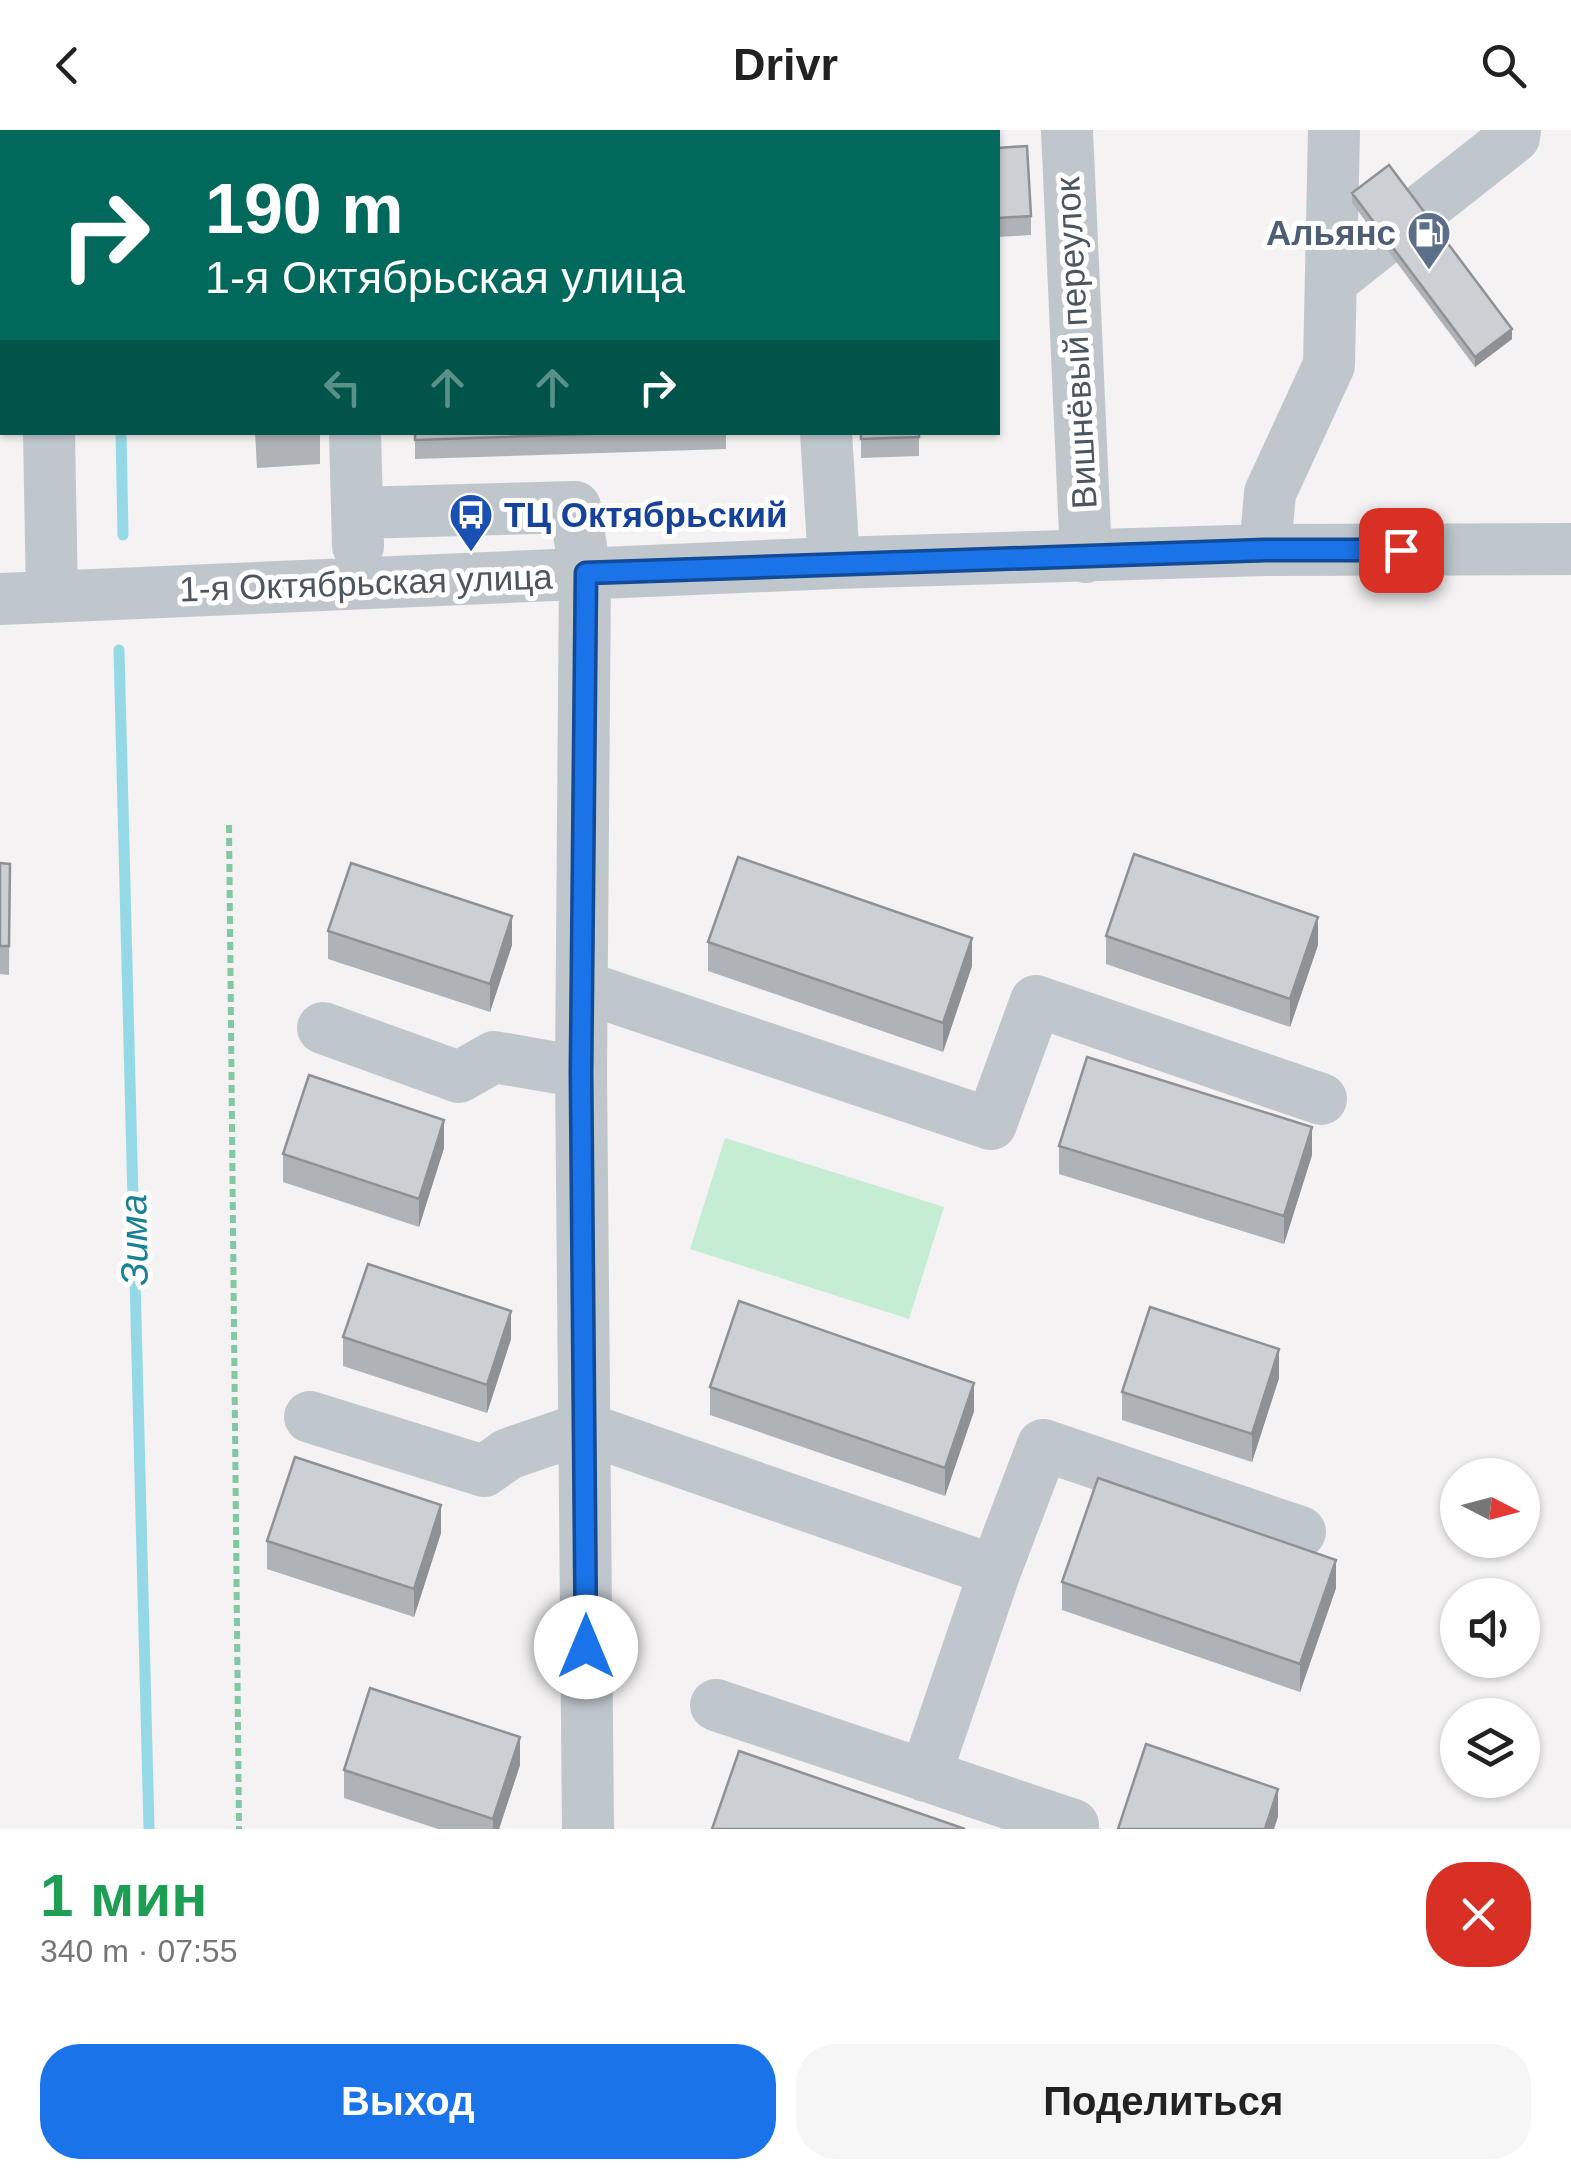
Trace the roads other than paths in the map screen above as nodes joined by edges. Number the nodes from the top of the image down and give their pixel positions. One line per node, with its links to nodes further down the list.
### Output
1 (1066, 130): 11 (street, Вишнёвый переулок)
2 (1334, 130): 4 (street)
3 (1515, 130): 4 (street)
4 (1331, 281): 10 (street)
5 (49, 435): 15 (street)
6 (355, 435): 8 (street)
7 (826, 435): 12 (street)
8 (357, 513): 13 (street); 14 (street)
9 (1571, 549): 10 (street, 1-я Октябрьская улица)
10 (1265, 550): 11 (street, 1-я Октябрьская улица)
11 (1086, 557): 12 (street, 1-я Октябрьская улица)
12 (834, 563): 13 (street, 1-я Октябрьская улица)
13 (586, 573): 14 (street, 1-я Октябрьская улица); 17 (street)
14 (358, 582): 15 (street, 1-я Октябрьская улица)
15 (52, 596): 16 (street, 1-я Октябрьская улица)
16 (0, 599)
17 (583, 987): 19 (street); 20 (street)
18 (323, 1028): 19 (street)
19 (581, 1072): 22 (street)
20 (1321, 1098)
21 (310, 1418): 22 (street)
22 (584, 1428): 24 (street); 27 (street)
23 (1300, 1532): 24 (street)
24 (995, 1571): 26 (street)
25 (716, 1705): 26 (street)
26 (925, 1776): 28 (street)
27 (588, 1829)
28 (1072, 1829)

